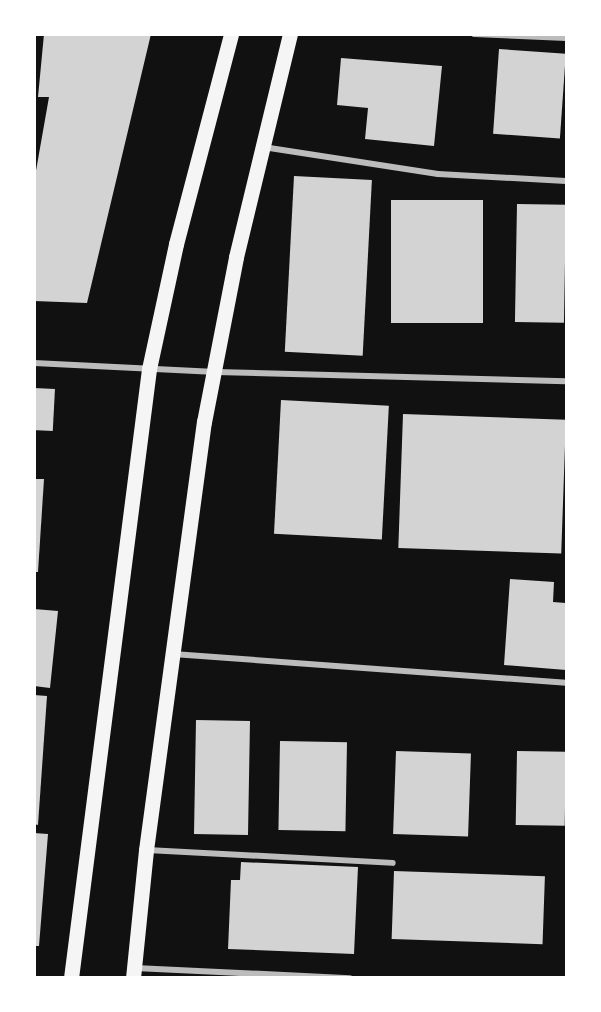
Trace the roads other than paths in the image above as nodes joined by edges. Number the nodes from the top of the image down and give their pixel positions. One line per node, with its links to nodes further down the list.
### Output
1 (231, 34): 8 (main road)
2 (290, 34): 5 (main road)
3 (474, 34): 4 (street)
4 (567, 38)
5 (263, 147): 6 (street); 9 (main road)
6 (567, 181)
7 (34, 363): 8 (street)
8 (149, 369): 9 (street); 16 (main road)
9 (216, 372): 10 (street); 11 (main road)
10 (567, 381)
11 (173, 654): 12 (street); 13 (main road)
12 (567, 683)
13 (146, 850): 14 (street); 15 (main road)
14 (393, 863)
15 (133, 973): 17 (street)
16 (71, 978)
17 (350, 978)

